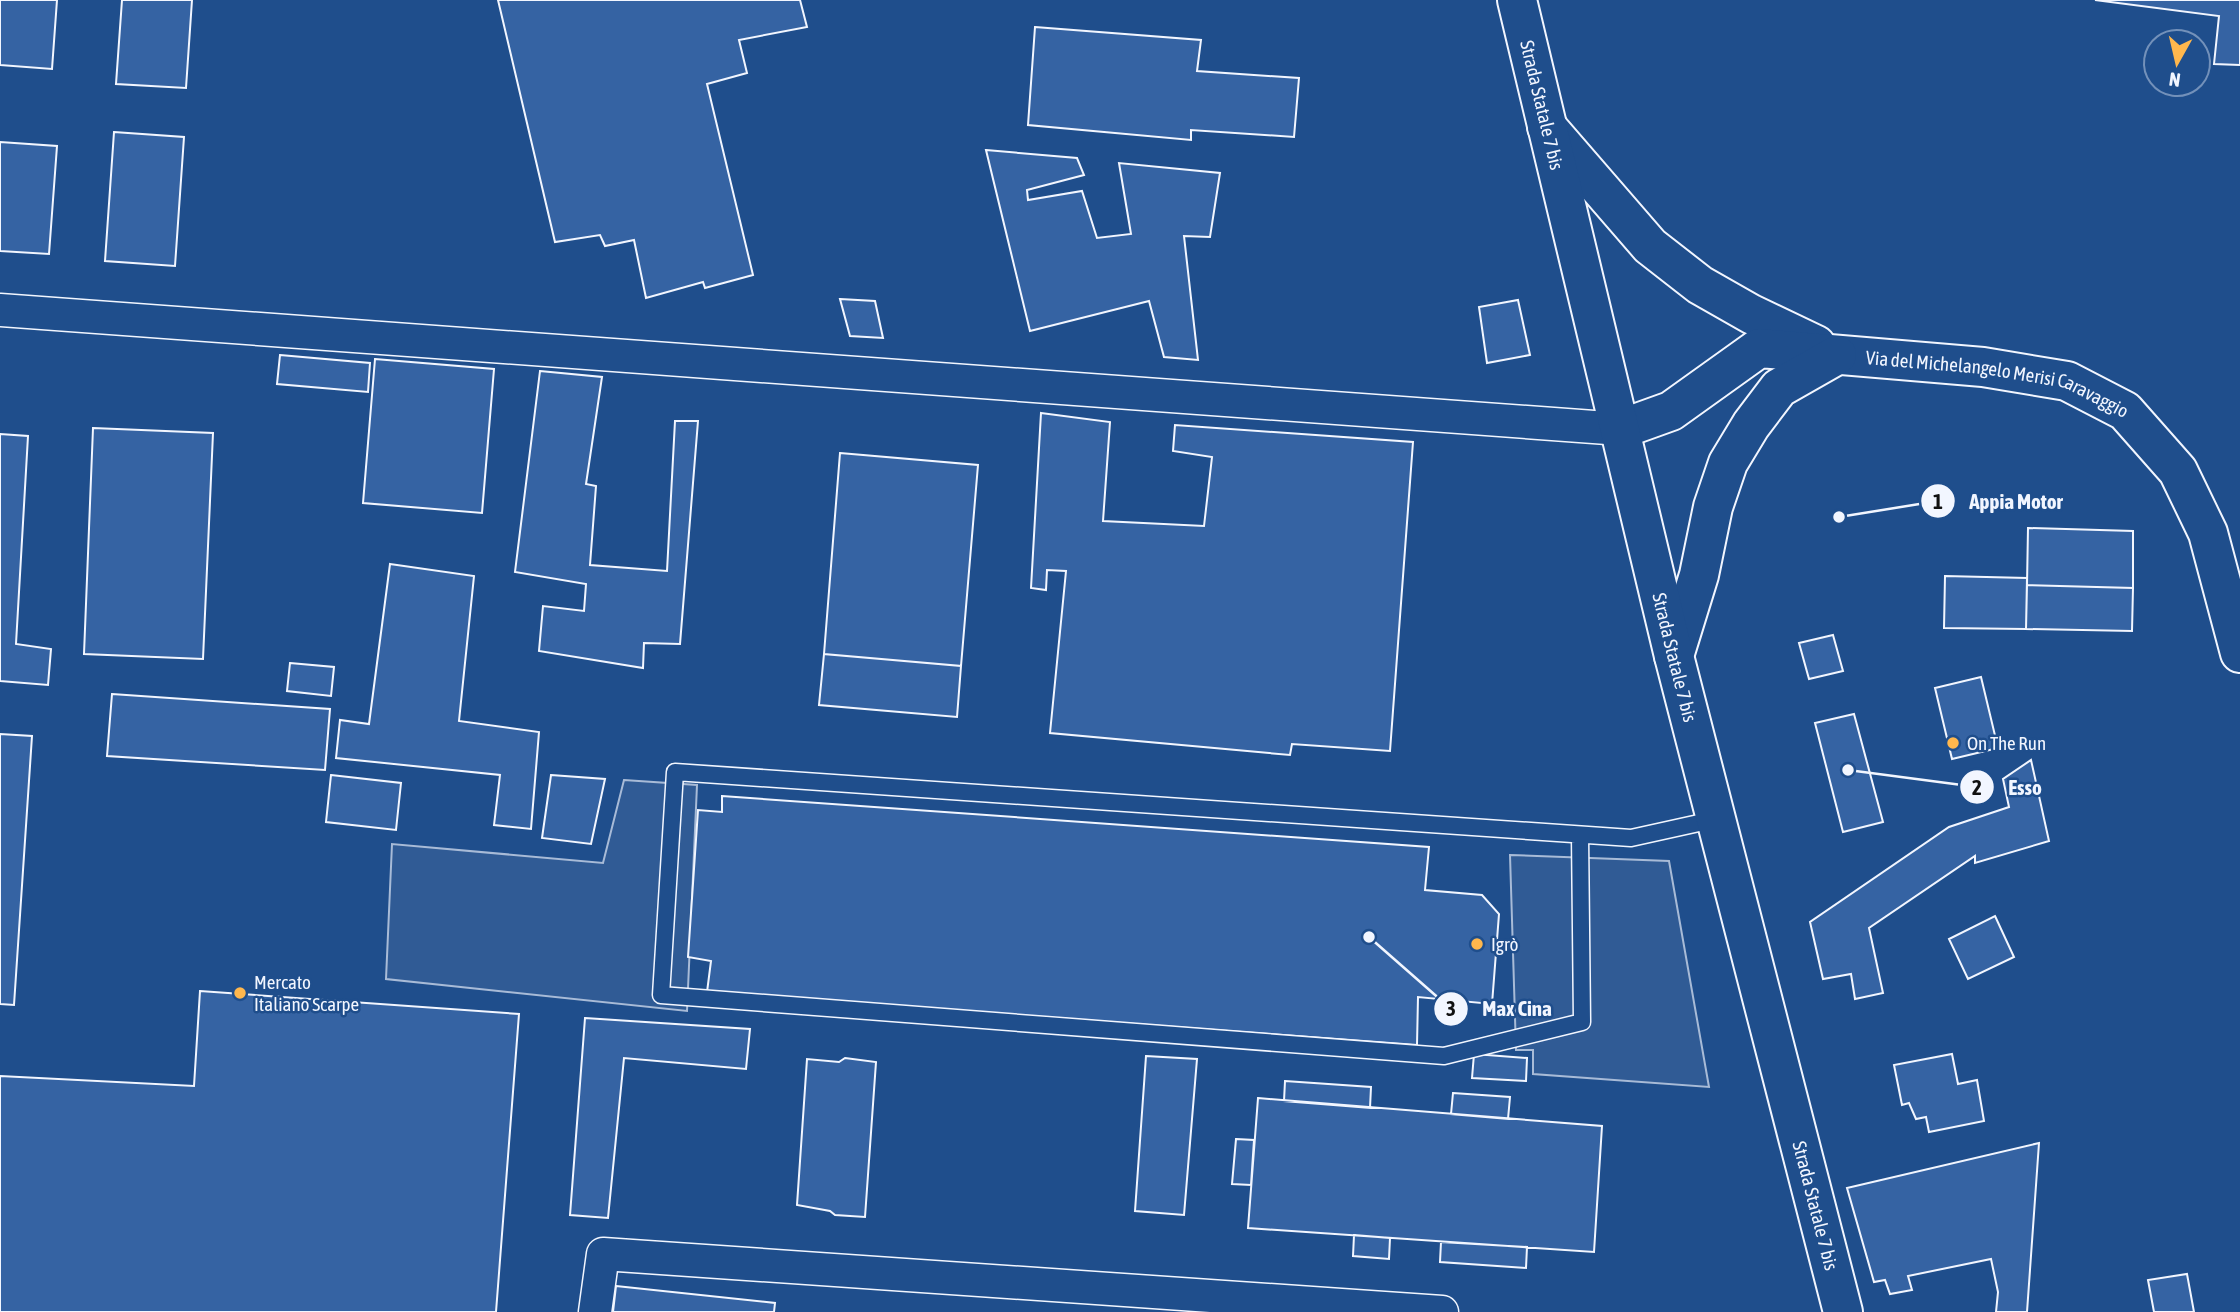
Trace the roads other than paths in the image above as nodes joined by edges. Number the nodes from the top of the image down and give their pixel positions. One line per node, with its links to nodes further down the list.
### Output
1 (1517, 0): 2 (street, Strada Statale 7 bis)
2 (1547, 127): 4 (street); 5 (street, Strada Statale 7 bis)
3 (0, 310): 5 (street)
4 (1837, 355): 5 (street, Via del Michelangelo Merisi Caravaggio); 6 (street, Via del Michelangelo Merisi Caravaggio); 7 (street)
5 (1621, 429): 7 (street, Strada Statale 7 bis)
6 (2240, 653)
7 (1674, 656): 8 (street, Strada Statale 7 bis)
8 (1717, 819): 9 (lane); 12 (street, Strada Statale 7 bis)
9 (1580, 835): 9 (lane)
10 (595, 1312): 11 (street)
11 (1442, 1312)
12 (1843, 1312)

